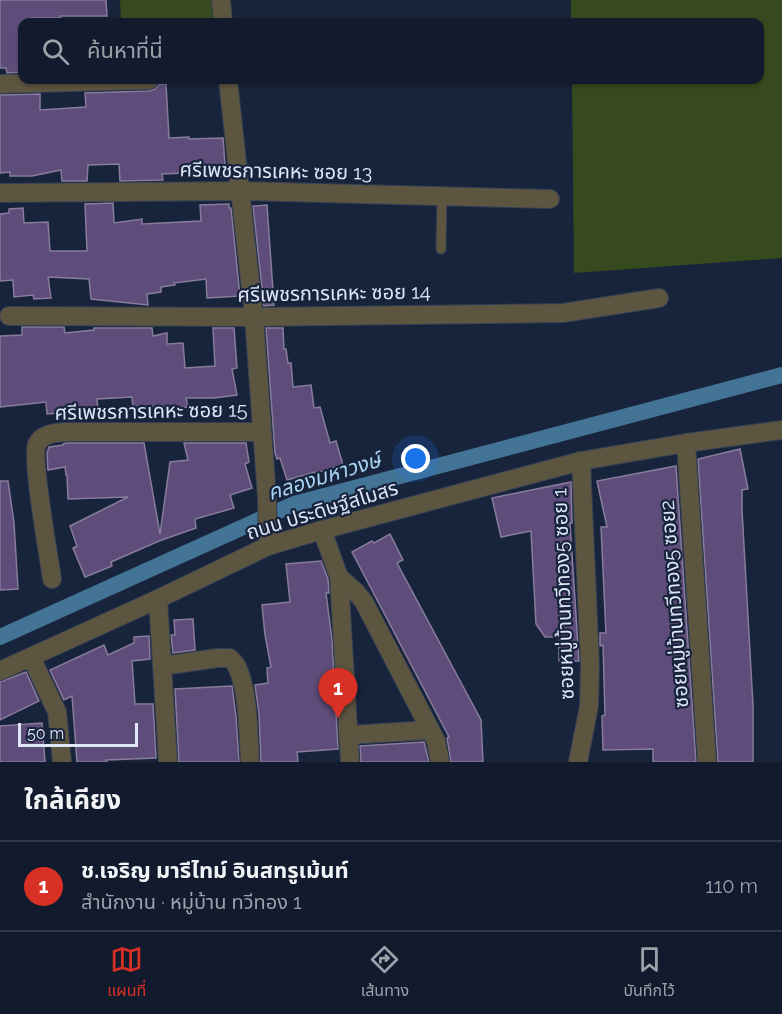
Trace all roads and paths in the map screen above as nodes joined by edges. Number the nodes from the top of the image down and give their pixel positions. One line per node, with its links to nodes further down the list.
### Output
1 (221, 0): 2 (street)
2 (223, 18)
3 (0, 84): 4 (street)
4 (18, 84)
5 (228, 84): 6 (street)
6 (241, 191): 7 (street, ศรีเพชรการเคหะ ซอย 13); 8 (street, ศรีเพชรการเคหะ ซอย 13); 13 (street)
7 (0, 193)
8 (442, 196): 9 (street, ศรีเพชรการเคหะ ซอย 13); 10 (lane)
9 (550, 199)
10 (441, 249)
11 (659, 298): 13 (street, ศรีเพชรการเคหะ ซอย 14)
12 (9, 316): 13 (street, ศรีเพชรการเคหะ ซอย 14)
13 (254, 317): 15 (street)
14 (782, 430): 16 (street, ถนน ประดิษฐ์สโมสร)
15 (261, 432): 19 (street); 21 (street, ศรีเพชรการเคหะ ซอย 15)
16 (686, 443): 17 (street, ถนน ประดิษฐ์สโมสร); 34 (street, ซอยหมู่บ้านทวีทอง5 ซอย2)
17 (581, 461): 18 (street, ถนน ประดิษฐ์สโมสร); 28 (street, ซอยหมู่บ้านทวีทอง5 ซอย 1)
18 (322, 530): 19 (street, ถนน ประดิษฐ์สโมสร); 20 (street)
19 (268, 546): 22 (street, ถนน ประดิษฐ์สโมสร)
20 (339, 577): 26 (street); 27 (street)
21 (51, 579)
22 (158, 599): 23 (street, ถนน ประดิษฐ์สโมสร); 24 (street)
23 (32, 657): 25 (street, ถนน ประดิษฐ์สโมสร); 29 (street)
24 (162, 666): 30 (street); 31 (street)
25 (0, 671)
26 (430, 730): 27 (street); 33 (street)
27 (348, 735): 32 (street)
28 (583, 760)
29 (62, 762)
30 (168, 762)
31 (250, 762)
32 (350, 762)
33 (440, 762)
34 (707, 762)

